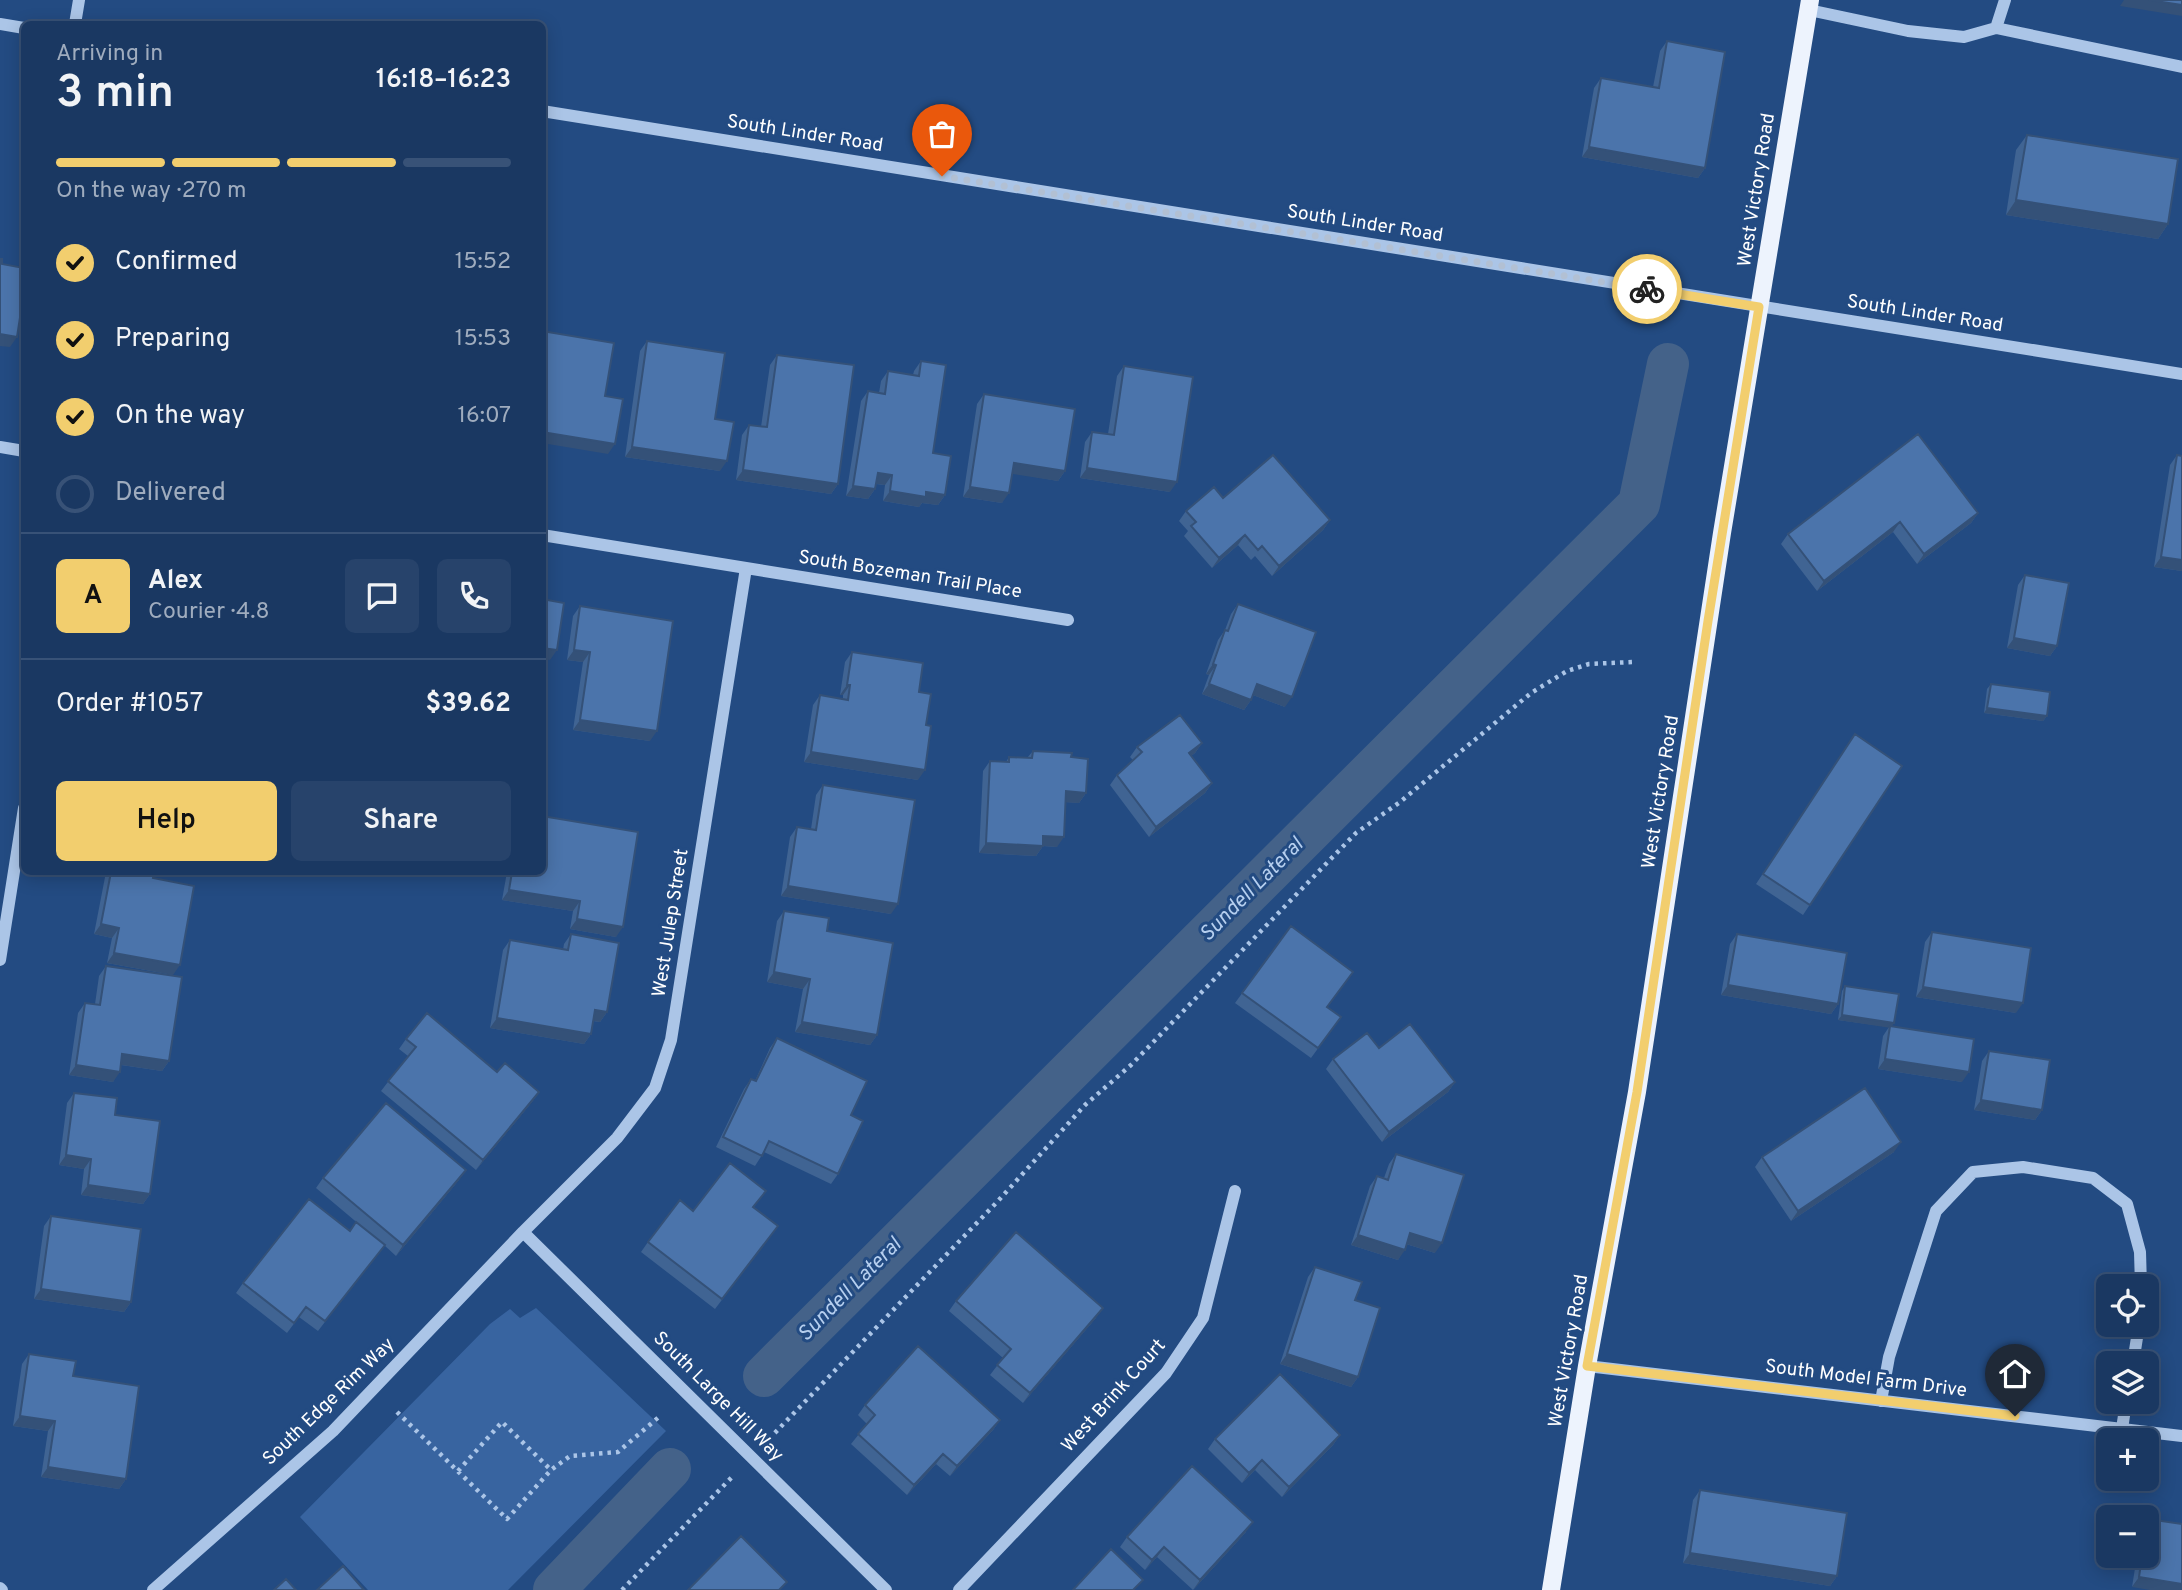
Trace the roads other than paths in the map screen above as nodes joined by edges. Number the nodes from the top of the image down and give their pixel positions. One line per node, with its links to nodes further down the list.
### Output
1 (79, 0): 4 (street)
2 (2005, 0): 7 (street)
3 (1810, 5): 7 (street); 10 (main road, West Victory Road)
4 (76, 21)
5 (0, 24): 6 (street)
6 (21, 28)
7 (1996, 28): 8 (street)
8 (2182, 67)
9 (546, 112): 10 (street, South Linder Road)
10 (1759, 307): 11 (street, South Linder Road); 22 (main road, West Victory Road)
11 (2182, 374)
12 (0, 447): 13 (street)
13 (21, 450)
14 (546, 536): 15 (street, South Bozeman Trail Place)
15 (746, 568): 16 (street, South Bozeman Trail Place); 20 (street, West Julep Street)
16 (1068, 620)
17 (21, 827): 18 (street)
18 (0, 960)
19 (1235, 1191): 29 (street, West Brink Court)
20 (523, 1231): 27 (street, South Edge Rim Way); 28 (street, South Large Hill Way)
21 (2141, 1274): 23 (street)
22 (1587, 1366): 23 (street, South Model Farm Drive); 30 (main road, West Victory Road)
23 (1881, 1401): 24 (street, South Model Farm Drive)
24 (2113, 1428)
25 (2159, 1433): 26 (street, South Model Farm Drive)
26 (2182, 1436)
27 (153, 1590)
28 (886, 1590)
29 (959, 1590)
30 (1551, 1590)

